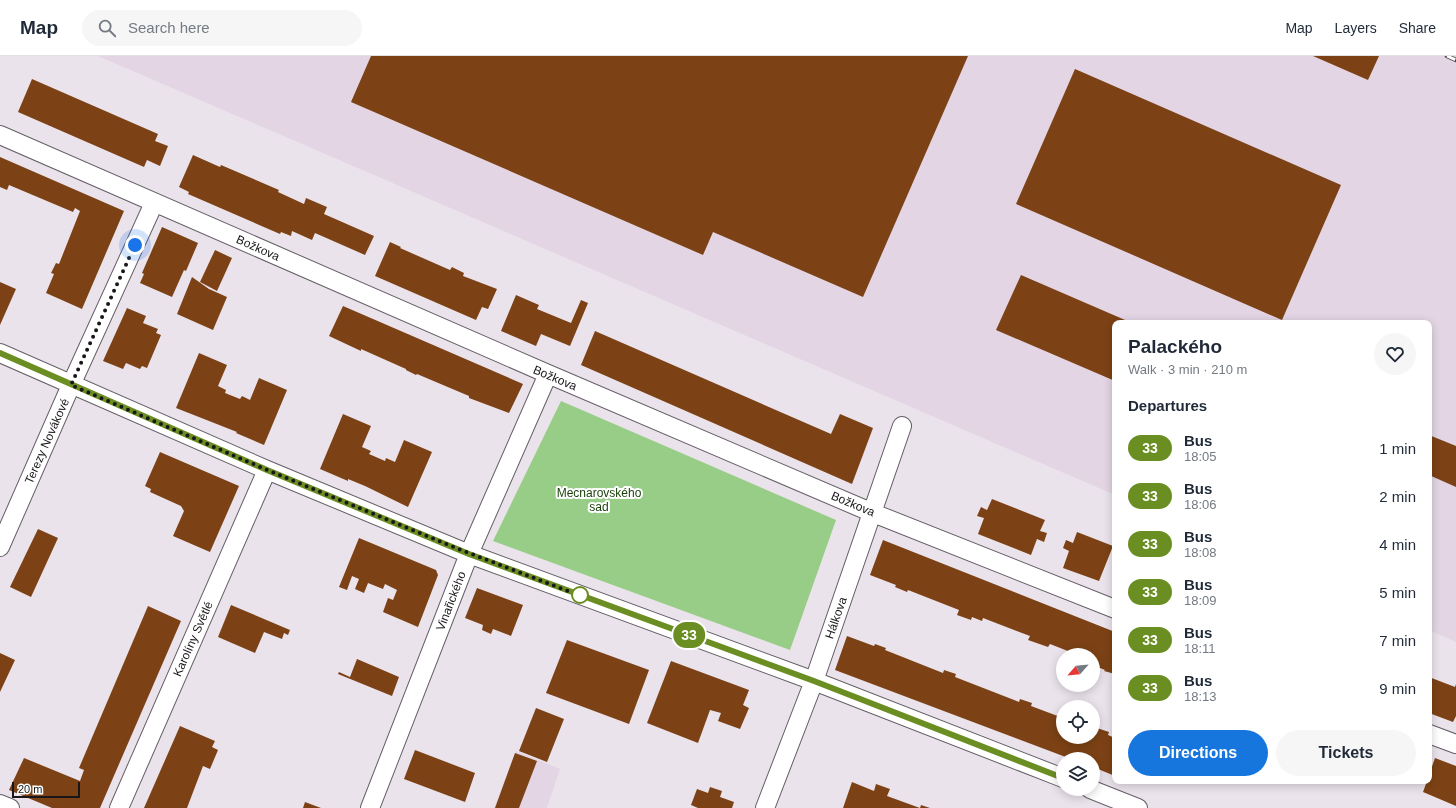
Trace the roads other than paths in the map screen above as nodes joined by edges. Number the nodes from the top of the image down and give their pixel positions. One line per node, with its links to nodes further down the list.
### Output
1 (0, 135): 2 (street, Božkova)
2 (154, 203): 4 (street, Božkova); 5 (street, Terezy Novákové)
3 (0, 353): 5 (street)
4 (548, 374): 8 (street, Božkova); 10 (street, Vinařického)
5 (71, 385): 7 (street); 9 (street, Terezy Novákové)
6 (902, 426): 8 (street, Hálkova)
7 (267, 470): 10 (street); 19 (street, Karolíny Světlé)
8 (873, 513): 11 (street, Božkova); 12 (street, Hálkova)
9 (0, 547)
10 (469, 554): 12 (street); 20 (street, Vinařického)
11 (1112, 608)
12 (814, 681): 15 (street); 21 (street, Hálkova)
13 (1432, 735): 14 (street)
14 (1456, 744)
15 (1056, 775)
16 (1100, 793): 22 (street)
17 (0, 804): 18 (street)
18 (10, 808)
19 (119, 808)
20 (370, 808)
21 (765, 808)
22 (1138, 808)

